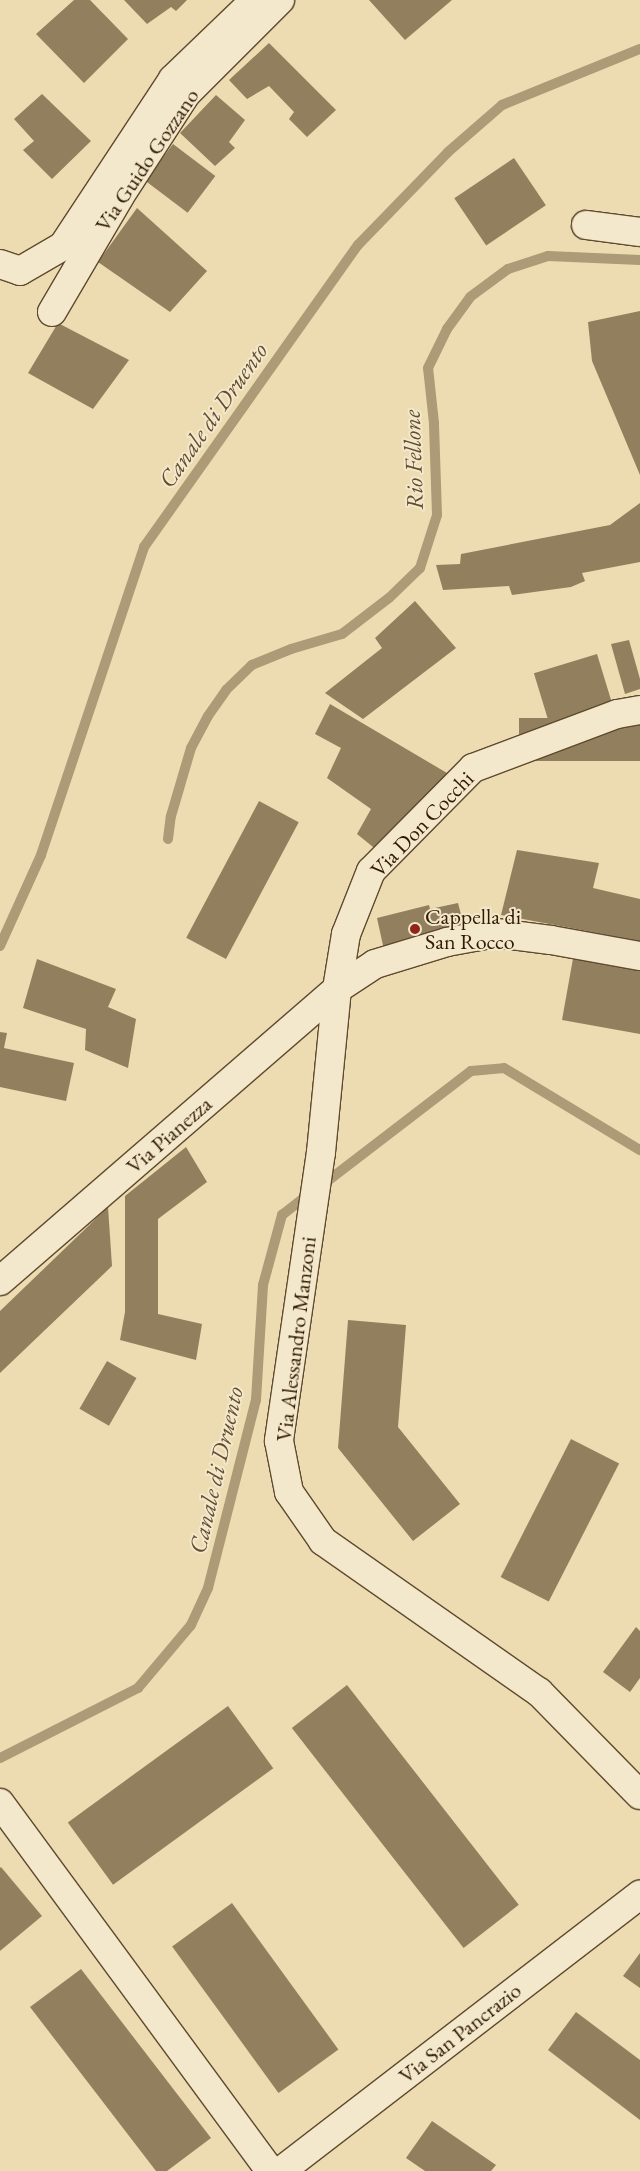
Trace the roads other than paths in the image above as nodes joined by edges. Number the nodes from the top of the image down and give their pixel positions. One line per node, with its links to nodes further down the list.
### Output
1 (254, 0): 5 (street, Via Guido Gozzano)
2 (280, 0): 6 (street, Via Guido Gozzano)
3 (586, 225): 4 (street)
4 (640, 232)
5 (0, 264)
6 (52, 312)
7 (640, 710): 9 (street, Via Don Cocchi)
8 (640, 956): 9 (street, Via Pianezza)
9 (337, 990): 10 (street, Via Pianezza); 11 (street, Via Alessandro Manzoni)
10 (0, 1281)
11 (640, 1795)
12 (0, 1803): 14 (street)
13 (640, 1895): 15 (street, Via San Pancrazio)
14 (270, 2171)
15 (281, 2171)

